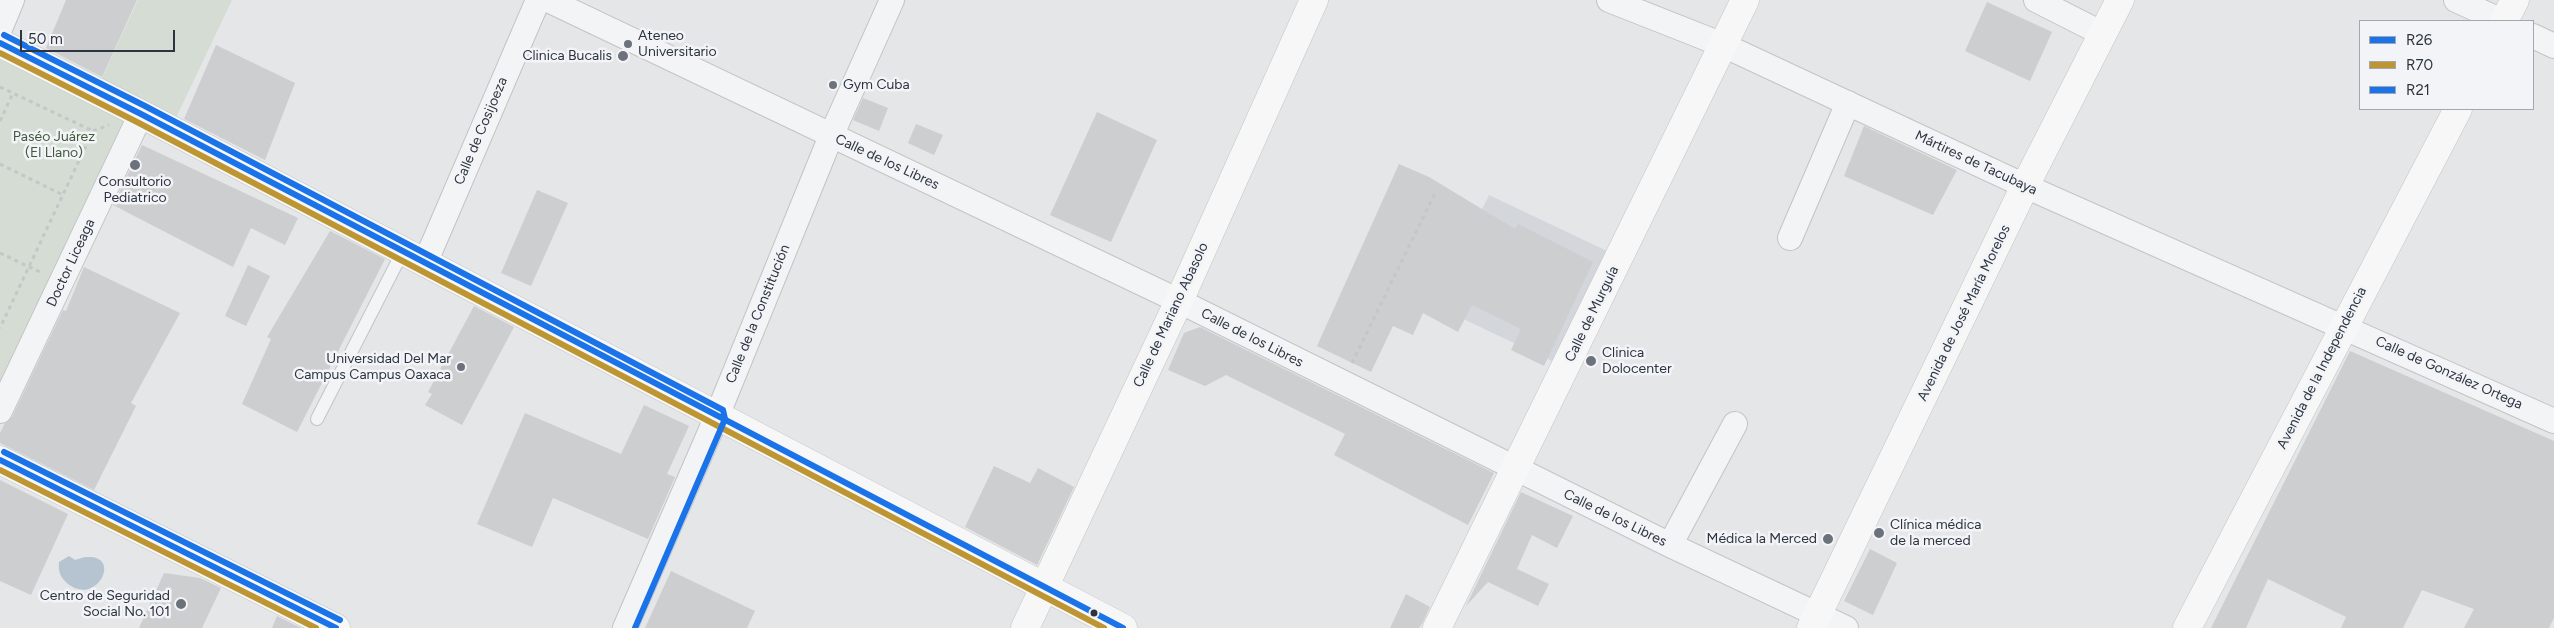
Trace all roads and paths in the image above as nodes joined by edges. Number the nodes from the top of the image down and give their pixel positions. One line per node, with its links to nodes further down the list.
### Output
1 (12, 0): 14 (street)
2 (538, 0): 33 (street, Calle de Cosijoeza)
3 (548, 0): 26 (street, Calle de los Libres)
4 (892, 0): 26 (street, Calle de la Constitución)
5 (1314, 0): 36 (main road, Calle de Mariano Abasolo)
6 (1609, 0): 18 (street, Mártires de Tacubaya)
7 (1746, 0): 18 (main road, Calle de Murguía)
8 (2036, 0): 15 (street)
9 (2120, 0): 15 (main road, Avenida de José María Morelos)
10 (2456, 0): 12 (street)
11 (2515, 0): 13 (main road)
12 (2501, 20)
13 (2504, 20)
14 (0, 29)
15 (2103, 34): 28 (main road, Avenida de José María Morelos)
16 (2534, 36): 19 (street)
17 (0, 43): 24 (main road)
18 (1723, 45): 22 (street, Mártires de Tacubaya); 46 (main road, Calle de Murguía)
19 (2554, 46)
20 (0, 87): 21 (path)
21 (13, 93): 25 (path); 30 (path)
22 (1848, 104): 28 (street, Mártires de Tacubaya); 31 (street)
23 (2457, 110): 37 (main road, Avenida de la Independencia)
24 (141, 114): 33 (main road); 35 (street, Doctor Liceaga)
25 (0, 122)
26 (831, 136): 36 (street, Calle de los Libres); 41 (street, Calle de la Constitución)
27 (0, 164): 30 (path)
28 (2025, 186): 37 (street, Mártires de Tacubaya); 49 (main road, Avenida de José María Morelos)
29 (1436, 191): 39 (path)
30 (63, 195): 34 (path)
31 (1790, 238)
32 (0, 253): 34 (path)
33 (414, 257): 41 (main road); 42 (lane)
34 (29, 267): 35 (path); 38 (path)
35 (62, 282): 40 (street, Doctor Liceaga)
36 (1179, 301): 39 (street, Calle de los Libres); 48 (main road, Calle de Mariano Abasolo)
37 (2343, 326): 43 (street, Calle de González Ortega); 56 (main road, Avenida de la Independencia)
38 (0, 328)
39 (1342, 383): 46 (street, Calle de los Libres)
40 (0, 411)
41 (717, 416): 48 (main road); 51 (street, Calle de la Constitución)
42 (317, 419)
43 (2554, 421)
44 (1734, 424): 47 (street)
45 (0, 460): 50 (main road)
46 (1516, 469): 47 (street, Calle de los Libres); 54 (main road, Calle de Murguía)
47 (1670, 545): 49 (street, Calle de los Libres)
48 (1044, 587): 52 (main road, Calle de Mariano Abasolo); 53 (main road)
49 (1814, 621): 55 (street, Calle de los Libres)
50 (336, 628)
51 (625, 628)
52 (1025, 628)
53 (1123, 628)
54 (1436, 628)
55 (1846, 628)
56 (2187, 628)

